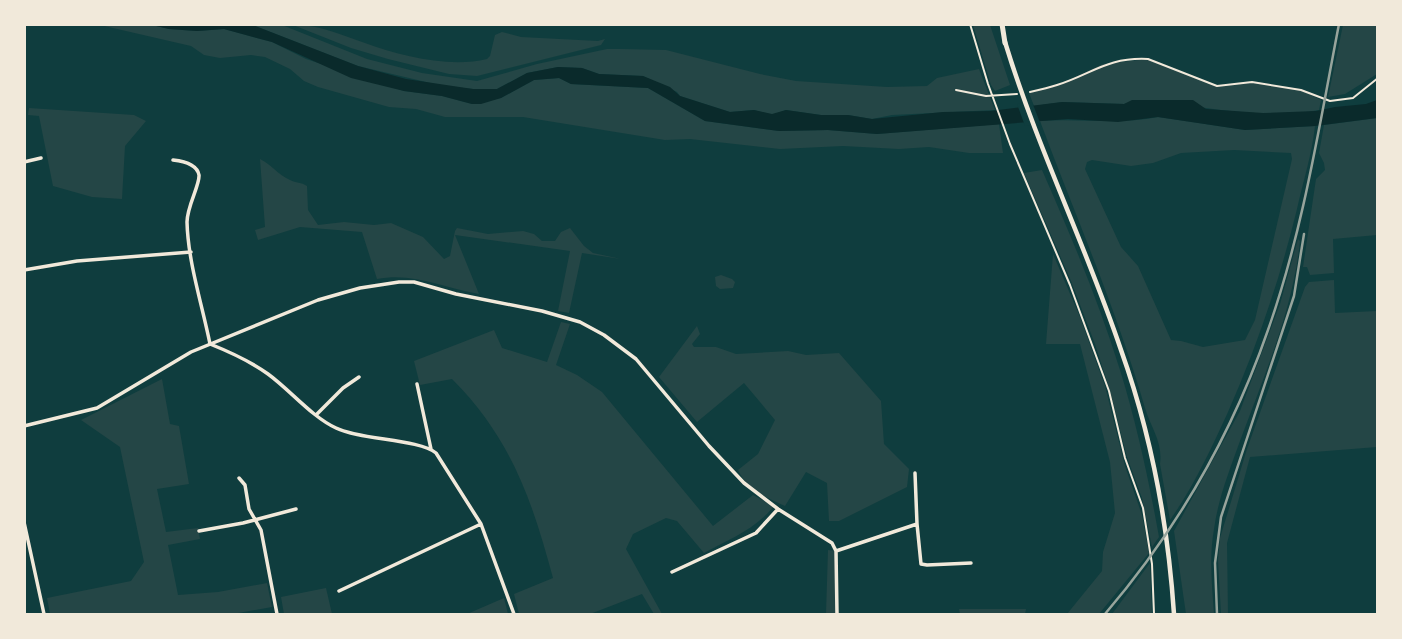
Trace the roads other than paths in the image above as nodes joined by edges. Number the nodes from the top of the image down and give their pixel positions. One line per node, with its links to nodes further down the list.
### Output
1 (1001, 24): 2 (main road)
2 (1005, 43): 31 (main road)
3 (41, 158): 5 (street)
4 (173, 160): 6 (street)
5 (24, 162)
6 (191, 252): 7 (street); 8 (street)
7 (24, 270)
8 (209, 344): 11 (street); 12 (street); 17 (street)
9 (359, 377): 11 (street)
10 (416, 384): 13 (street)
11 (317, 414): 13 (street)
12 (24, 426)
13 (431, 449): 20 (street)
14 (915, 473): 21 (street)
15 (239, 478): 18 (street)
16 (296, 509): 18 (street)
17 (778, 509): 23 (street); 25 (street)
18 (256, 519): 22 (street); 28 (street)
19 (24, 522): 27 (street)
20 (481, 524): 26 (street); 29 (street)
21 (917, 524): 23 (street); 24 (street)
22 (199, 531)
23 (836, 551): 30 (street)
24 (971, 563)
25 (672, 572)
26 (339, 591)
27 (44, 614)
28 (277, 614)
29 (514, 614)
30 (837, 614)
31 (1174, 614)

